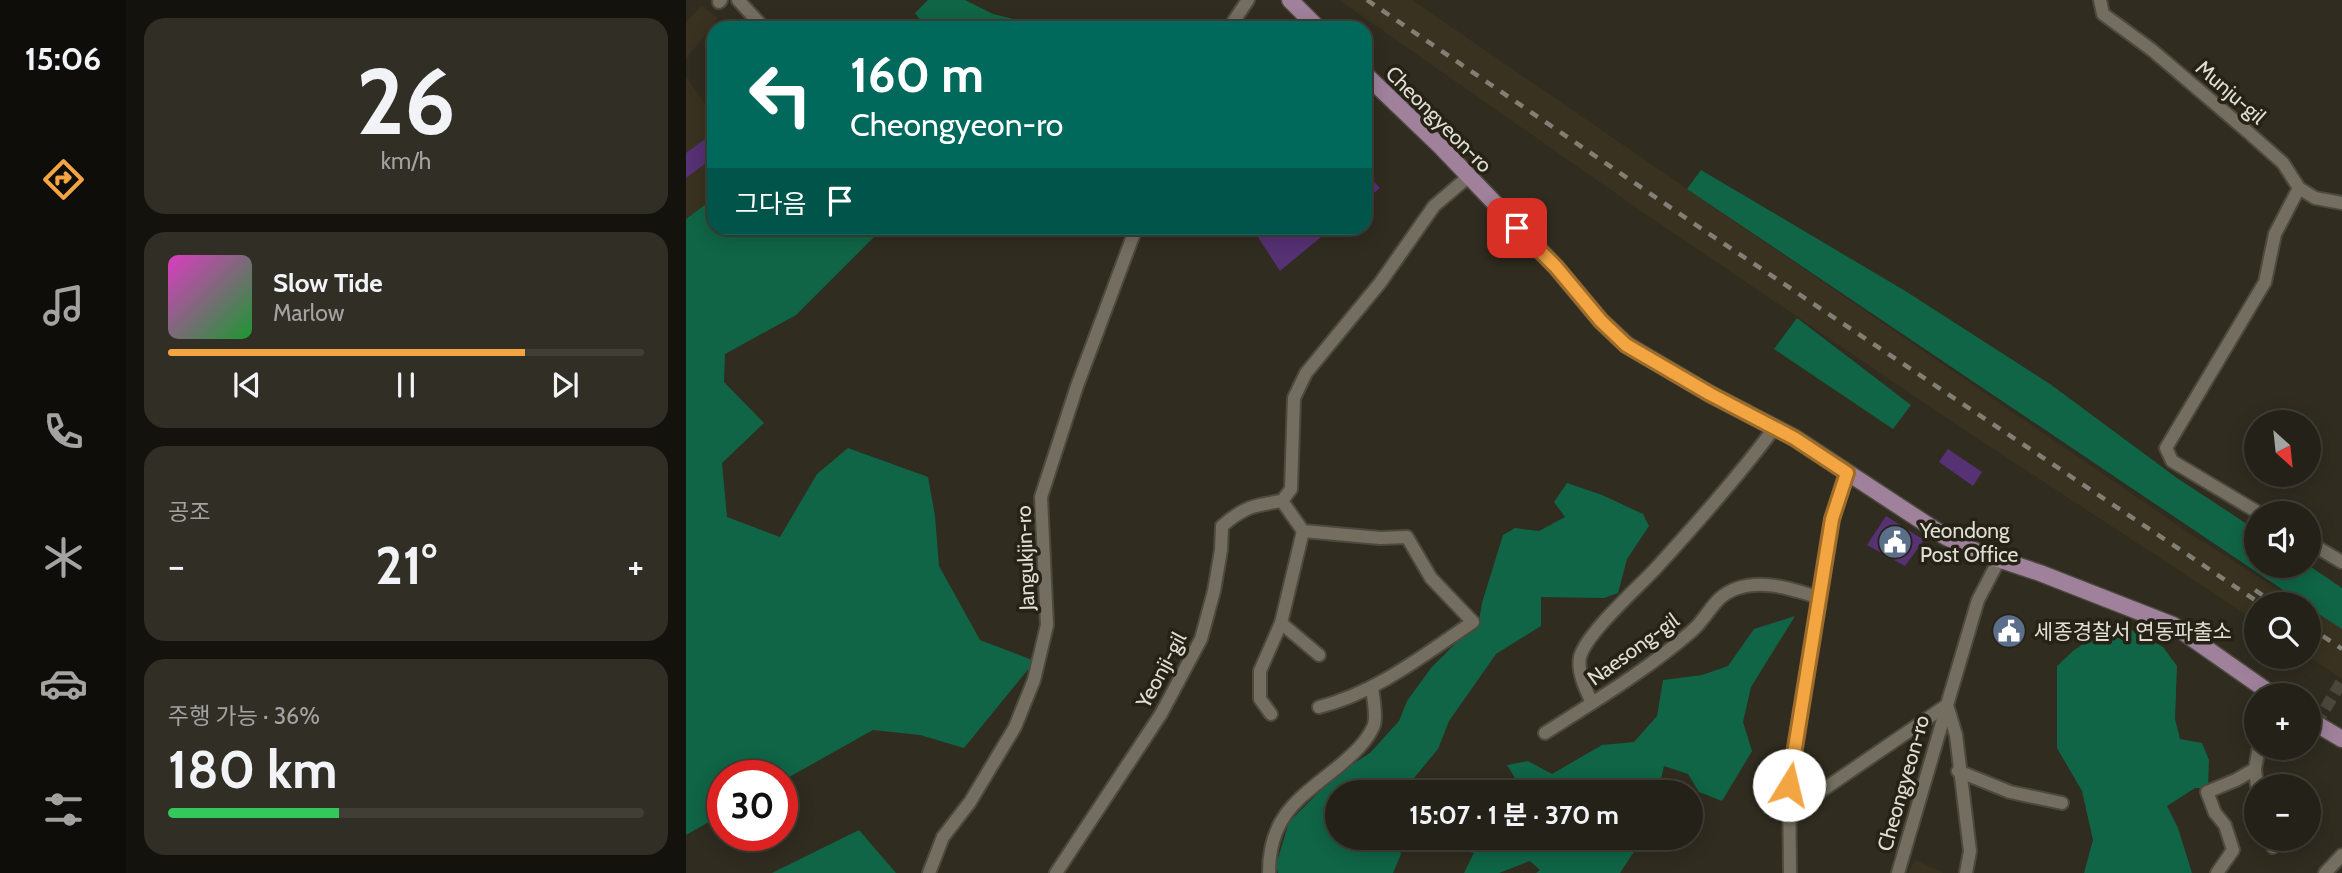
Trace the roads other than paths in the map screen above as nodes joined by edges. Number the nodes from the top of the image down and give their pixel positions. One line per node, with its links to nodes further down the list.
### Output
1 (738, 0): 5 (street)
2 (1248, 0): 6 (street)
3 (1290, 0): 7 (main road)
4 (2100, 0): 10 (street, Munju-gil)
5 (758, 21)
6 (1234, 21)
7 (1311, 21)
8 (1372, 81): 9 (main road, Cheongyeon-ro)
9 (1468, 177): 13 (main road, Cheongyeon-ro); 15 (street)
10 (2299, 188): 11 (street); 16 (street)
11 (2342, 203)
12 (1133, 235): 40 (street, Jangukjin-ro)
13 (1775, 427): 14 (main road, Cheongyeon-ro); 26 (street)
14 (1847, 473): 19 (main road, Cheongyeon-ro); 21 (street)
15 (1282, 501): 17 (street); 41 (street, Yeonji-gil)
16 (2244, 504)
17 (1303, 531): 22 (street); 25 (street)
18 (2321, 550): 20 (street)
19 (1999, 560): 24 (main road, Cheongyeon-ro); 27 (street, Cheongyeon-ro)
20 (2342, 562)
21 (1818, 597): 26 (street, Naesong-gil); 38 (street)
22 (1281, 623): 23 (street); 29 (street)
23 (1319, 654)
24 (2256, 683)
25 (1372, 687): 28 (street); 42 (street)
26 (1592, 703): 31 (street, Naesong-gil)
27 (1947, 705): 35 (street, Cheongyeon-ro); 38 (street, Cheongyeon-ro); 44 (street, Cheongyeon-ro)
28 (1319, 707)
29 (1271, 714)
30 (2321, 727): 32 (main road)
31 (1545, 733)
32 (2342, 739)
33 (2257, 760): 34 (street)
34 (2255, 769): 36 (street); 46 (street)
35 (1958, 771): 37 (street); 45 (street, Cheongyeon-ro)
36 (2256, 774)
37 (2062, 803)
38 (1788, 813): 43 (street)
39 (2342, 855): 47 (street)
40 (929, 873)
41 (1056, 873)
42 (1269, 873)
43 (1790, 873)
44 (1898, 873)
45 (1966, 873)
46 (2217, 873)
47 (2325, 873)

